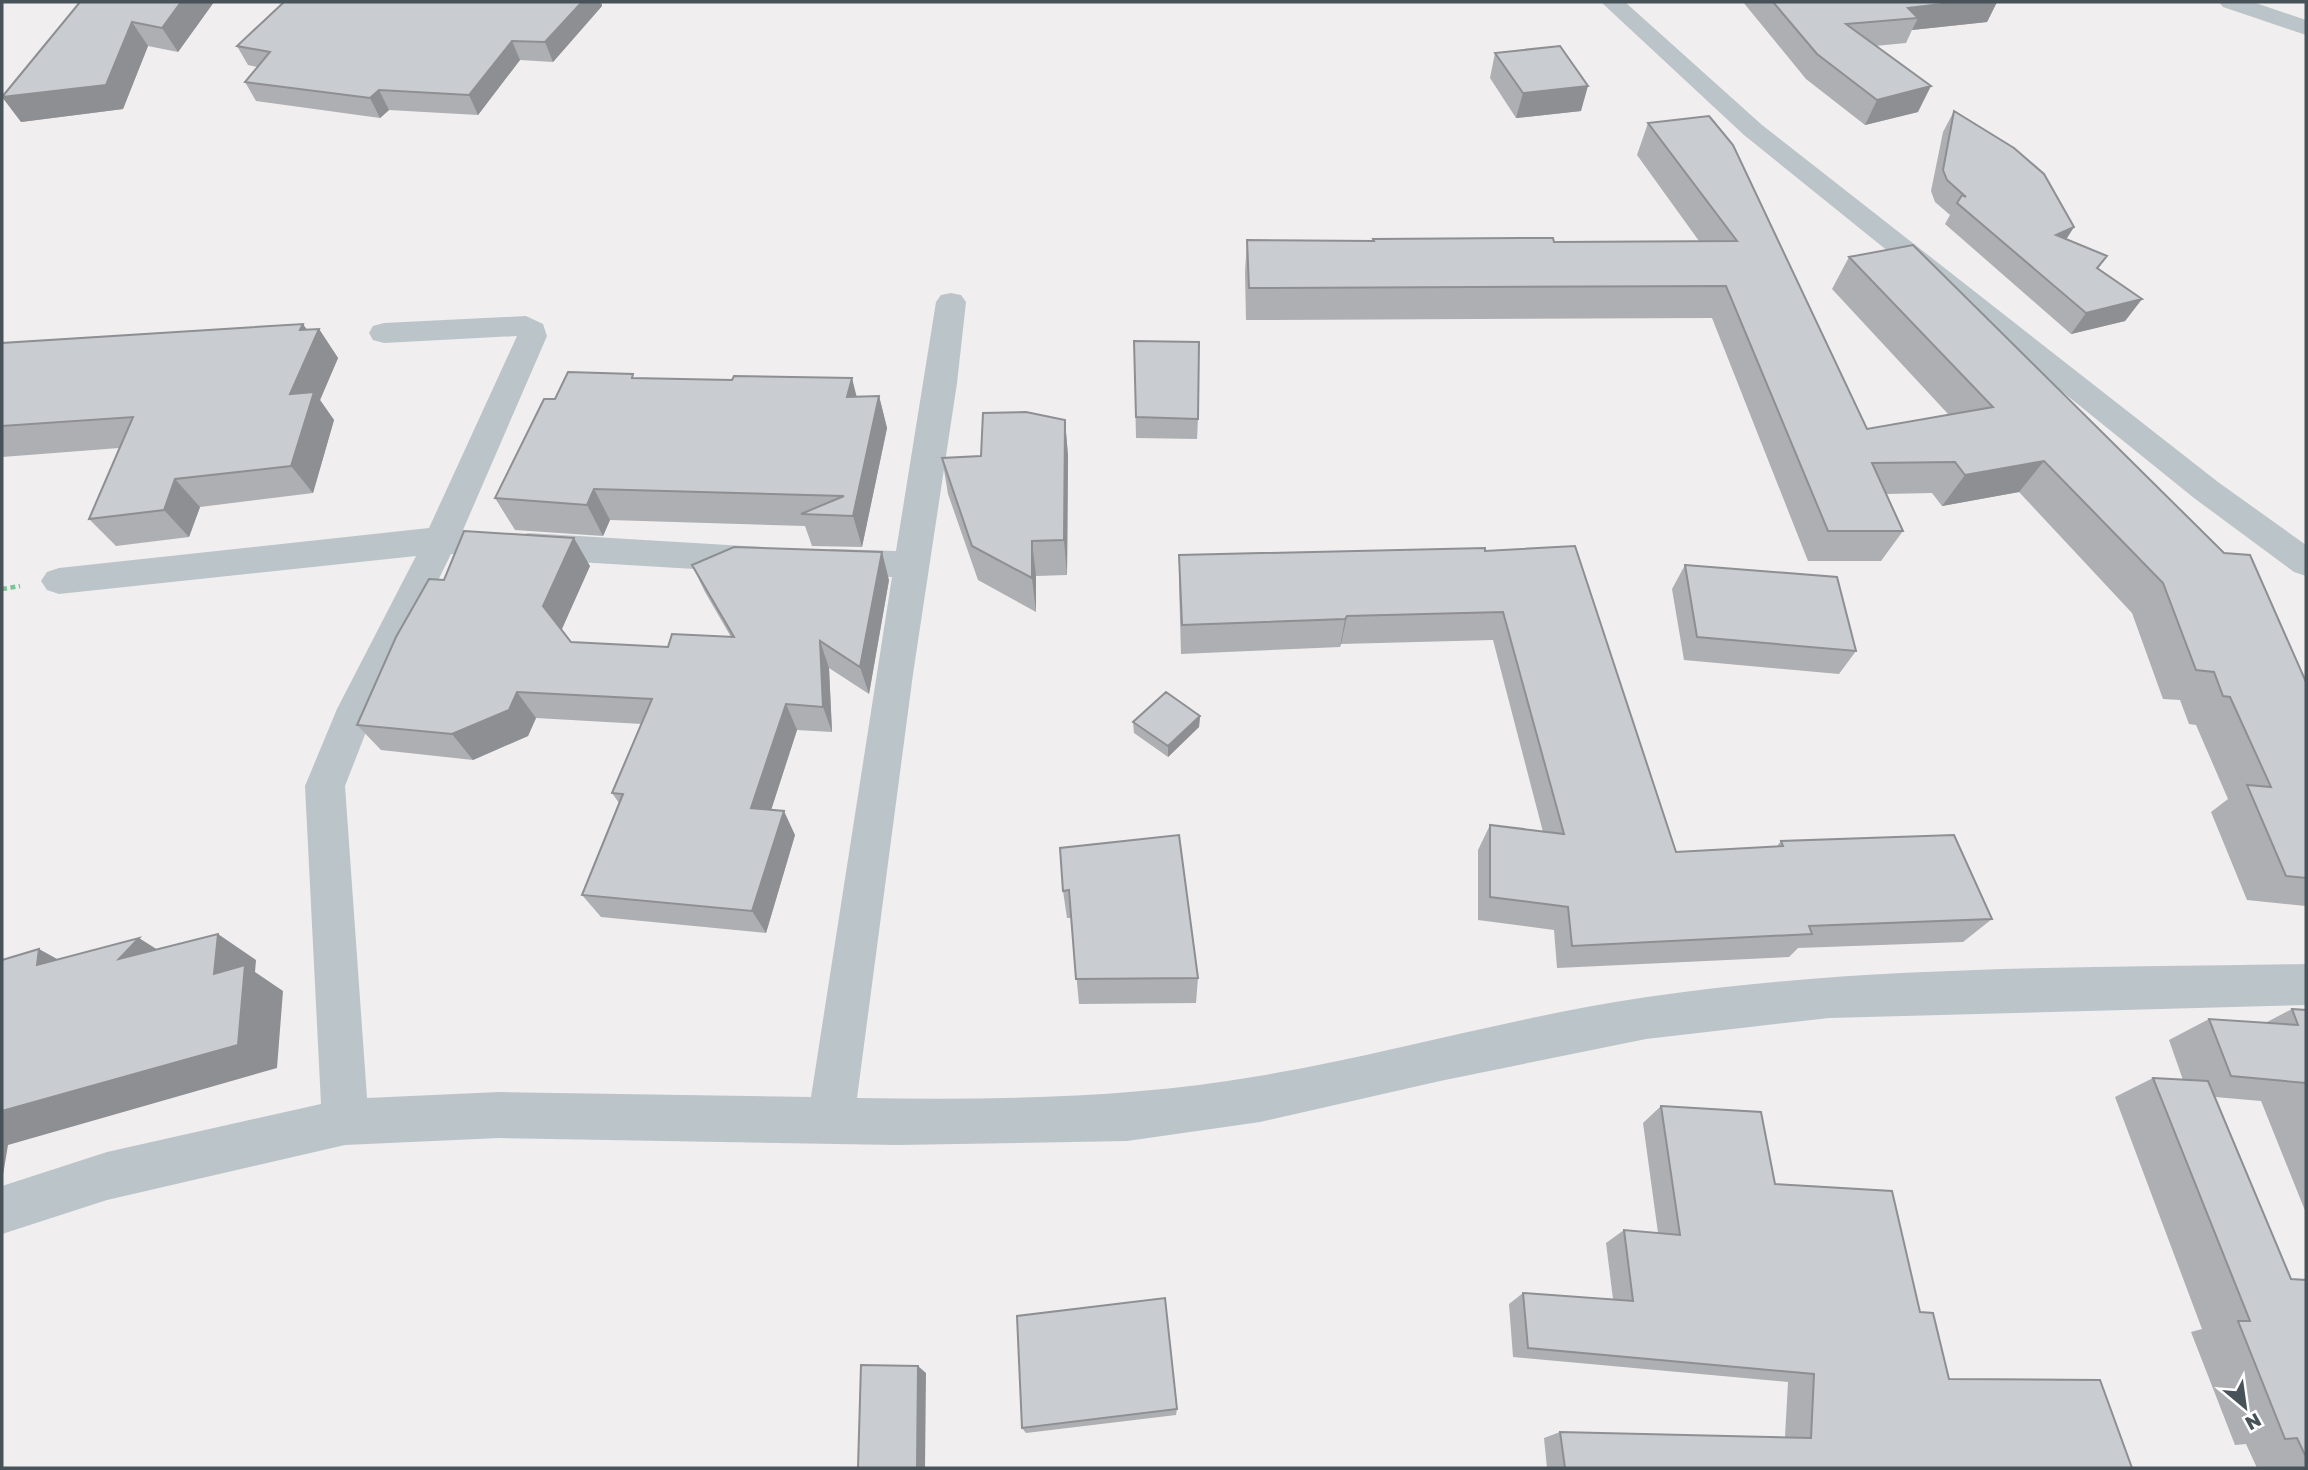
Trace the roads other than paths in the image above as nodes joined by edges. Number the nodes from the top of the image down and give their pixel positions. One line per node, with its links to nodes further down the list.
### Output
1 (1612, 2): 7 (street)
2 (2231, 2): 3 (street)
3 (2306, 28)
4 (951, 302): 8 (street)
5 (384, 334): 6 (street)
6 (441, 540): 8 (street); 9 (street); 12 (street)
7 (2306, 563)
8 (911, 565): 11 (street)
9 (59, 581)
10 (2306, 985): 11 (street)
11 (831, 1121): 12 (street)
12 (345, 1122): 13 (street)
13 (2, 1210)

